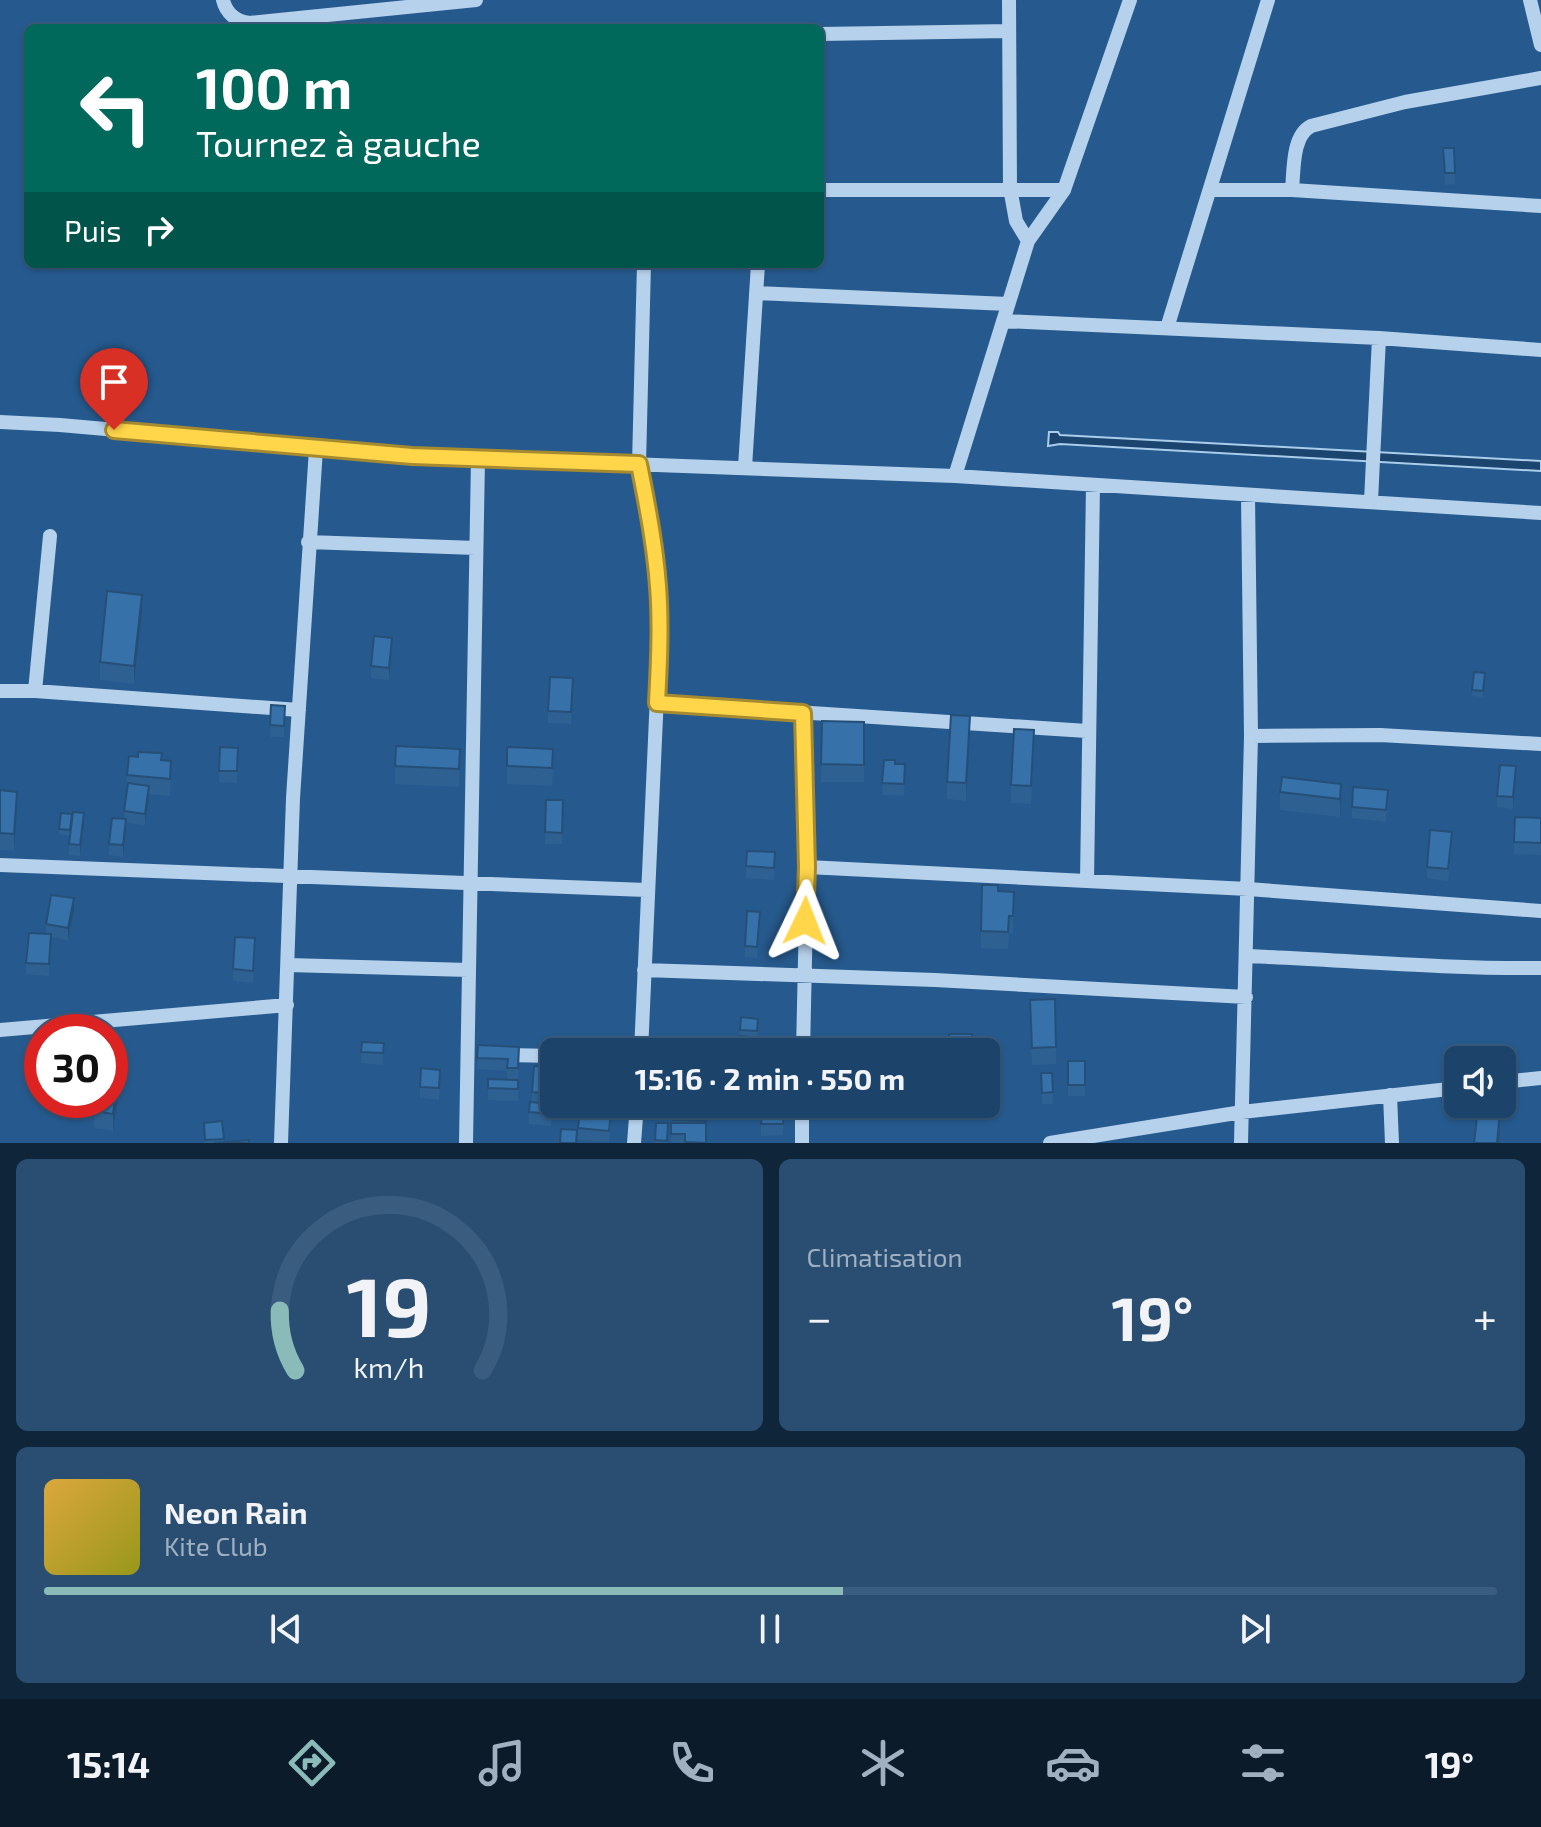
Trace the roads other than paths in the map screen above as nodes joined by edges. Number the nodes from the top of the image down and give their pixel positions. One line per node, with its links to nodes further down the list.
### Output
1 (223, 0): 7 (street)
2 (476, 0): 7 (street)
3 (1009, 0): 8 (street)
4 (1130, 0): 14 (street)
5 (1268, 0): 15 (street)
6 (1530, 0): 10 (street)
7 (330, 7)
8 (1009, 31): 9 (street); 12 (street)
9 (824, 34)
10 (1541, 45)
11 (1541, 78): 16 (street)
12 (1010, 188): 13 (street); 14 (street); 18 (street)
13 (824, 190)
14 (1064, 190): 18 (street)
15 (1210, 190): 16 (street); 24 (street)
16 (1292, 190): 17 (street)
17 (1541, 206)
18 (1028, 241): 22 (street)
19 (644, 268): 30 (street)
20 (758, 268): 21 (street)
21 (756, 293): 22 (street); 31 (street)
22 (1008, 304): 23 (street)
23 (1003, 321): 24 (street); 32 (street)
24 (1167, 328): 25 (street)
25 (1379, 338): 26 (street); 35 (street)
26 (1541, 350)
27 (0, 422): 28 (street)
28 (316, 449): 29 (street); 38 (street)
29 (478, 459): 30 (street); 39 (street)
30 (639, 464): 31 (street); 42 (street)
31 (745, 467): 32 (street)
32 (955, 476): 33 (street)
33 (1093, 485): 34 (street); 45 (street)
34 (1248, 496): 35 (street); 46 (street)
35 (1371, 501): 36 (street)
36 (1541, 513)
37 (50, 536): 41 (street)
38 (308, 542): 39 (street); 43 (street)
39 (476, 548): 52 (street)
40 (0, 691): 41 (street)
41 (35, 691): 43 (street)
42 (657, 703): 44 (street); 54 (street)
43 (299, 710): 50 (street)
44 (803, 713): 45 (street); 49 (street)
45 (1087, 731): 51 (street)
46 (1251, 736): 47 (street); 53 (street)
47 (1541, 744)
48 (0, 865): 50 (street)
49 (807, 867): 51 (street); 61 (street)
50 (291, 877): 52 (street); 57 (street)
51 (1087, 881): 53 (street)
52 (470, 883): 54 (street); 59 (street)
53 (1248, 889): 55 (street); 56 (street)
54 (646, 890): 60 (street)
55 (1541, 911)
56 (1247, 956): 58 (street); 62 (street)
57 (288, 965): 59 (street); 63 (street)
58 (1541, 968)
59 (469, 970): 67 (street)
60 (644, 970): 61 (street); 65 (street)
61 (803, 976): 62 (street); 66 (street)
62 (1246, 997): 73 (street)
63 (287, 1005): 64 (street); 77 (street)
64 (0, 1030)
65 (642, 1038)
66 (803, 1038)
67 (467, 1054): 68 (street); 78 (street)
68 (540, 1056)
69 (1541, 1078): 70 (street)
70 (1516, 1081)
71 (1444, 1089): 72 (street)
72 (1390, 1095): 73 (street); 83 (street)
73 (1242, 1112): 76 (street); 82 (street)
74 (636, 1118): 79 (street)
75 (802, 1118): 80 (street)
76 (1085, 1140): 81 (street)
77 (281, 1143)
78 (466, 1143)
79 (634, 1143)
80 (802, 1143)
81 (1050, 1143)
82 (1241, 1143)
83 (1392, 1143)

